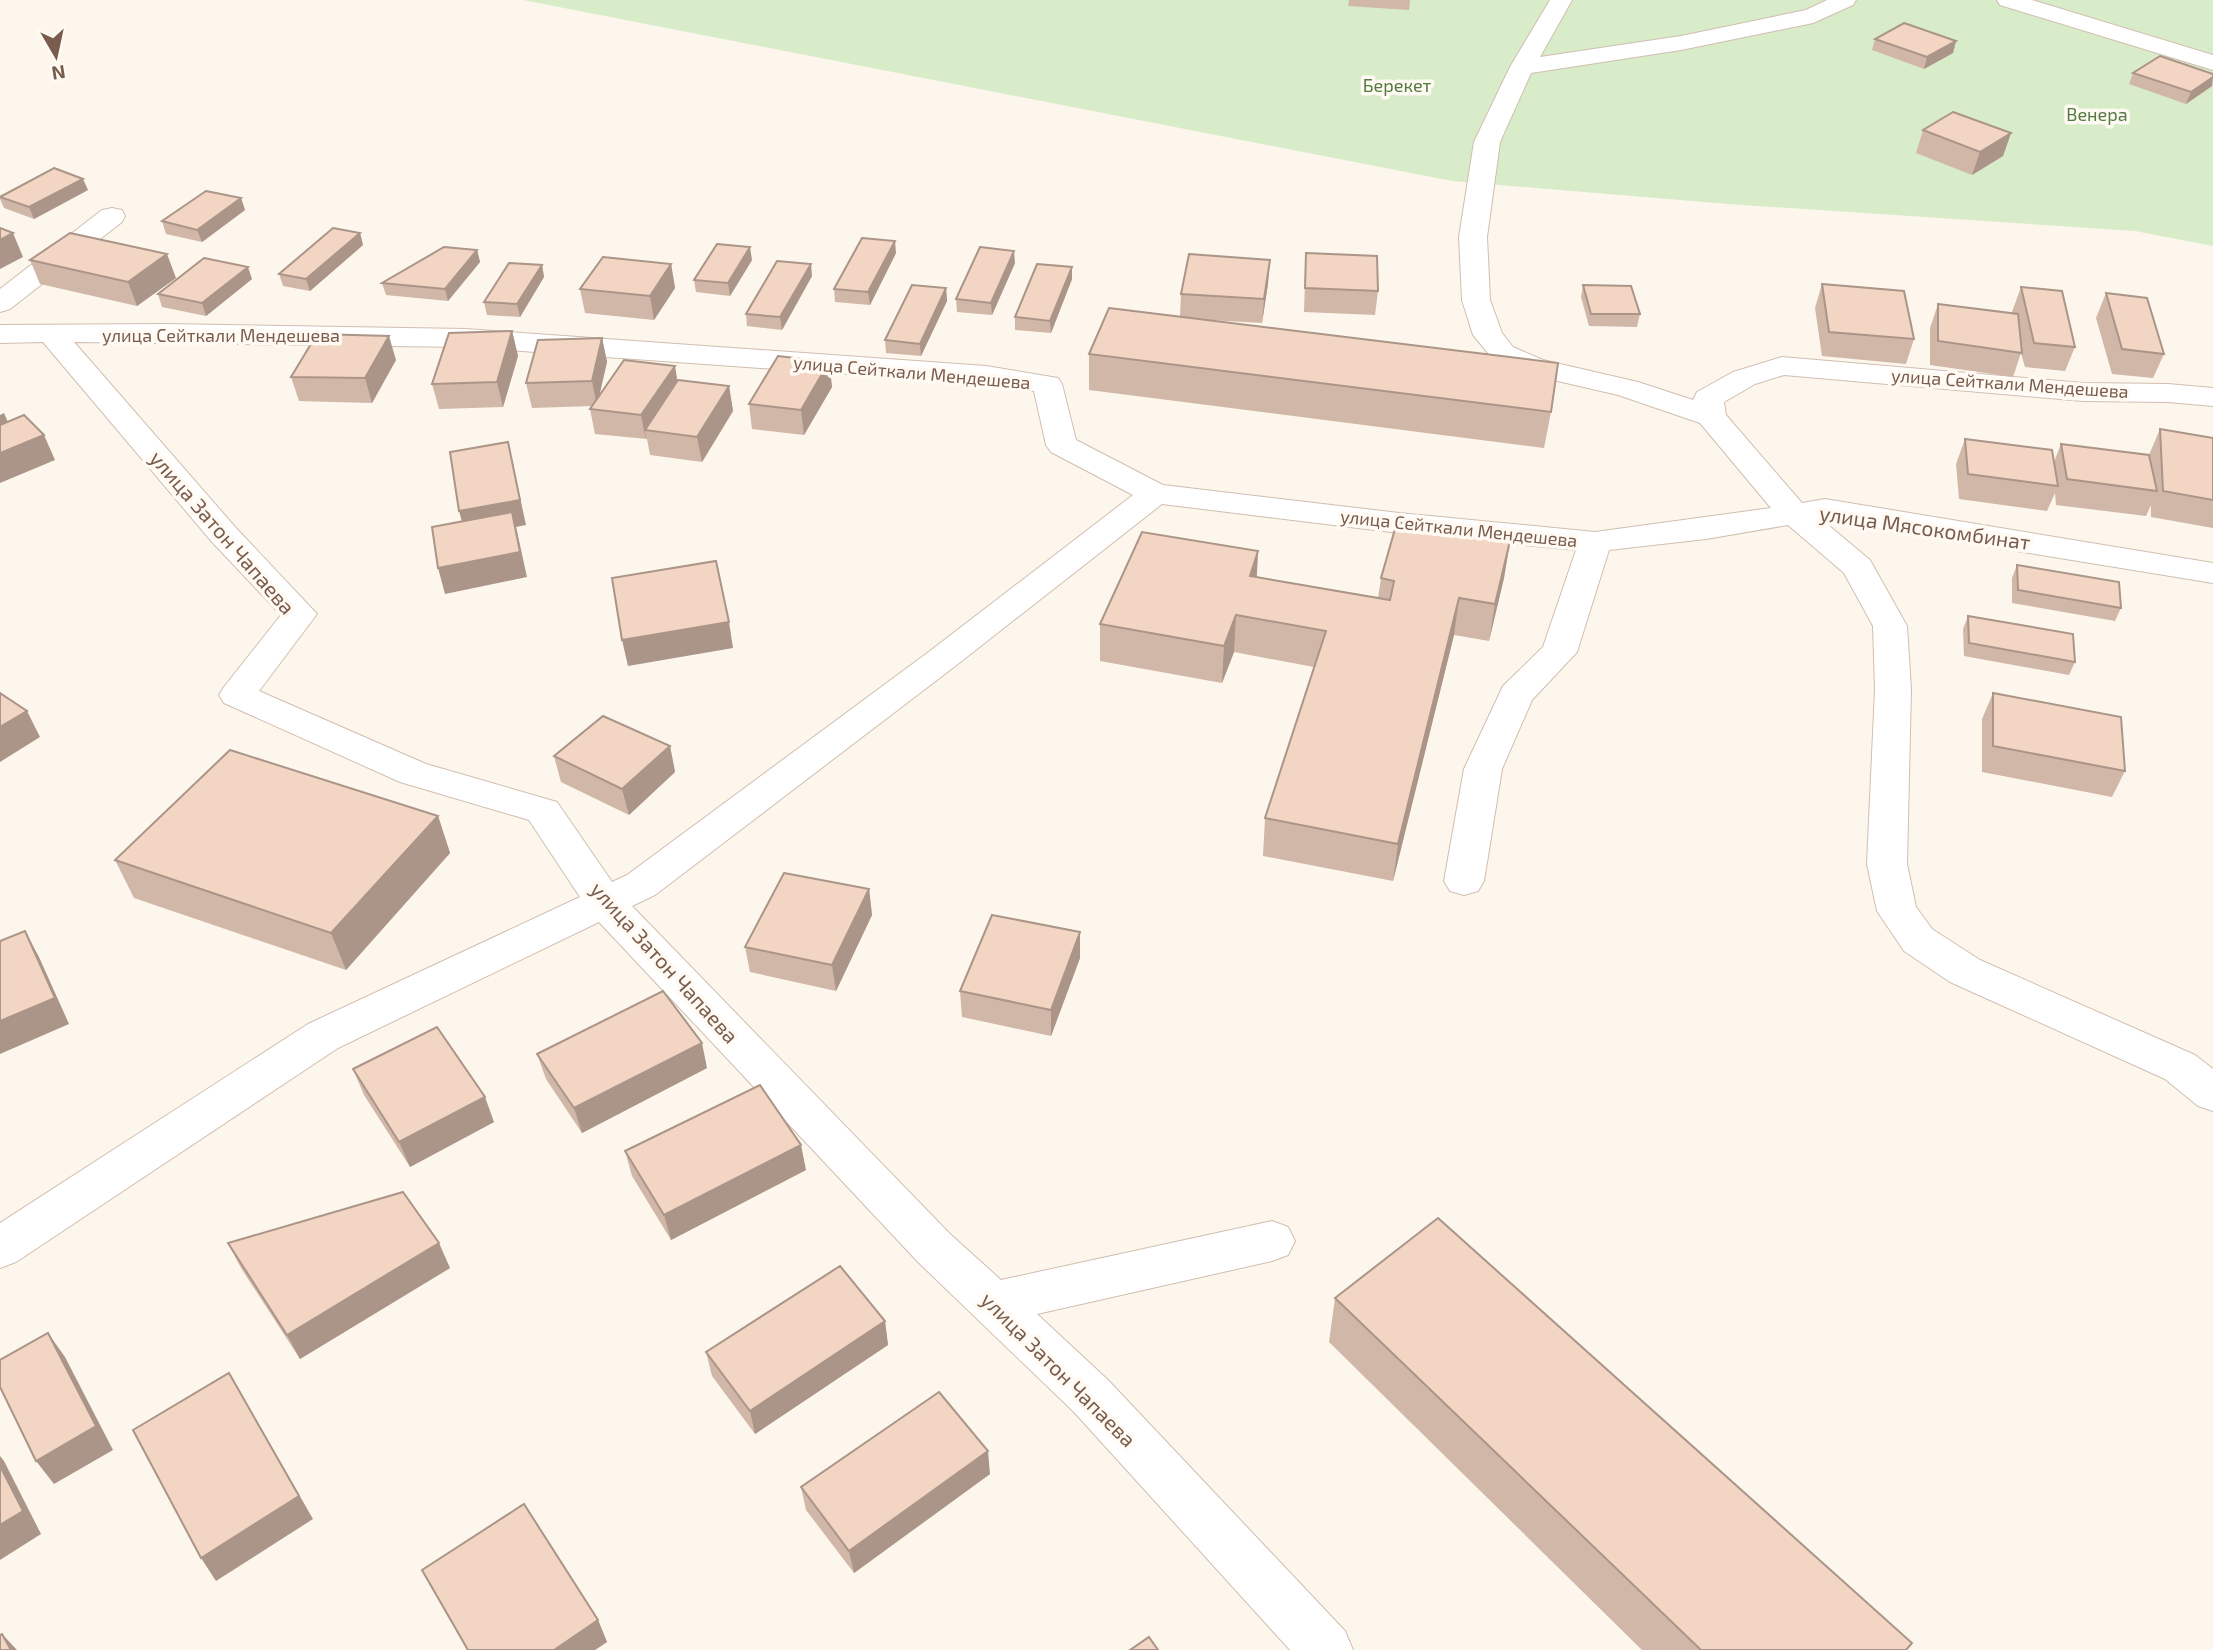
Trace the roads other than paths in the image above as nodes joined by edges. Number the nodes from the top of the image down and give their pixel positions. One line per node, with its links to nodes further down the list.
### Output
1 (1562, 0): 5 (street)
2 (1845, 0): 5 (street)
3 (2008, 0): 4 (street)
4 (2213, 63)
5 (1522, 67): 11 (street)
6 (112, 216): 7 (street)
7 (0, 303)
8 (0, 334): 9 (street, улица Сейткали Мендешева)
9 (52, 335): 12 (street, улица Сейткали Мендешева); 17 (street, улица Затон Чапаева)
10 (2213, 397): 11 (street, улица Сейткали Мендешева)
11 (1711, 416): 13 (street)
12 (1155, 494): 14 (street, улица Сейткали Мендешева); 17 (street)
13 (1793, 513): 14 (street, улица Мясокомбинат); 15 (street, улица Мясокомбинат); 18 (street)
14 (1594, 542): 16 (street)
15 (2213, 573)
16 (1465, 881)
17 (604, 902): 20 (street); 21 (street, улица Затон Чапаева)
18 (2213, 1094)
19 (1272, 1241): 21 (street)
20 (0, 1248)
21 (993, 1303): 22 (street, улица Затон Чапаева)
22 (1325, 1650)

